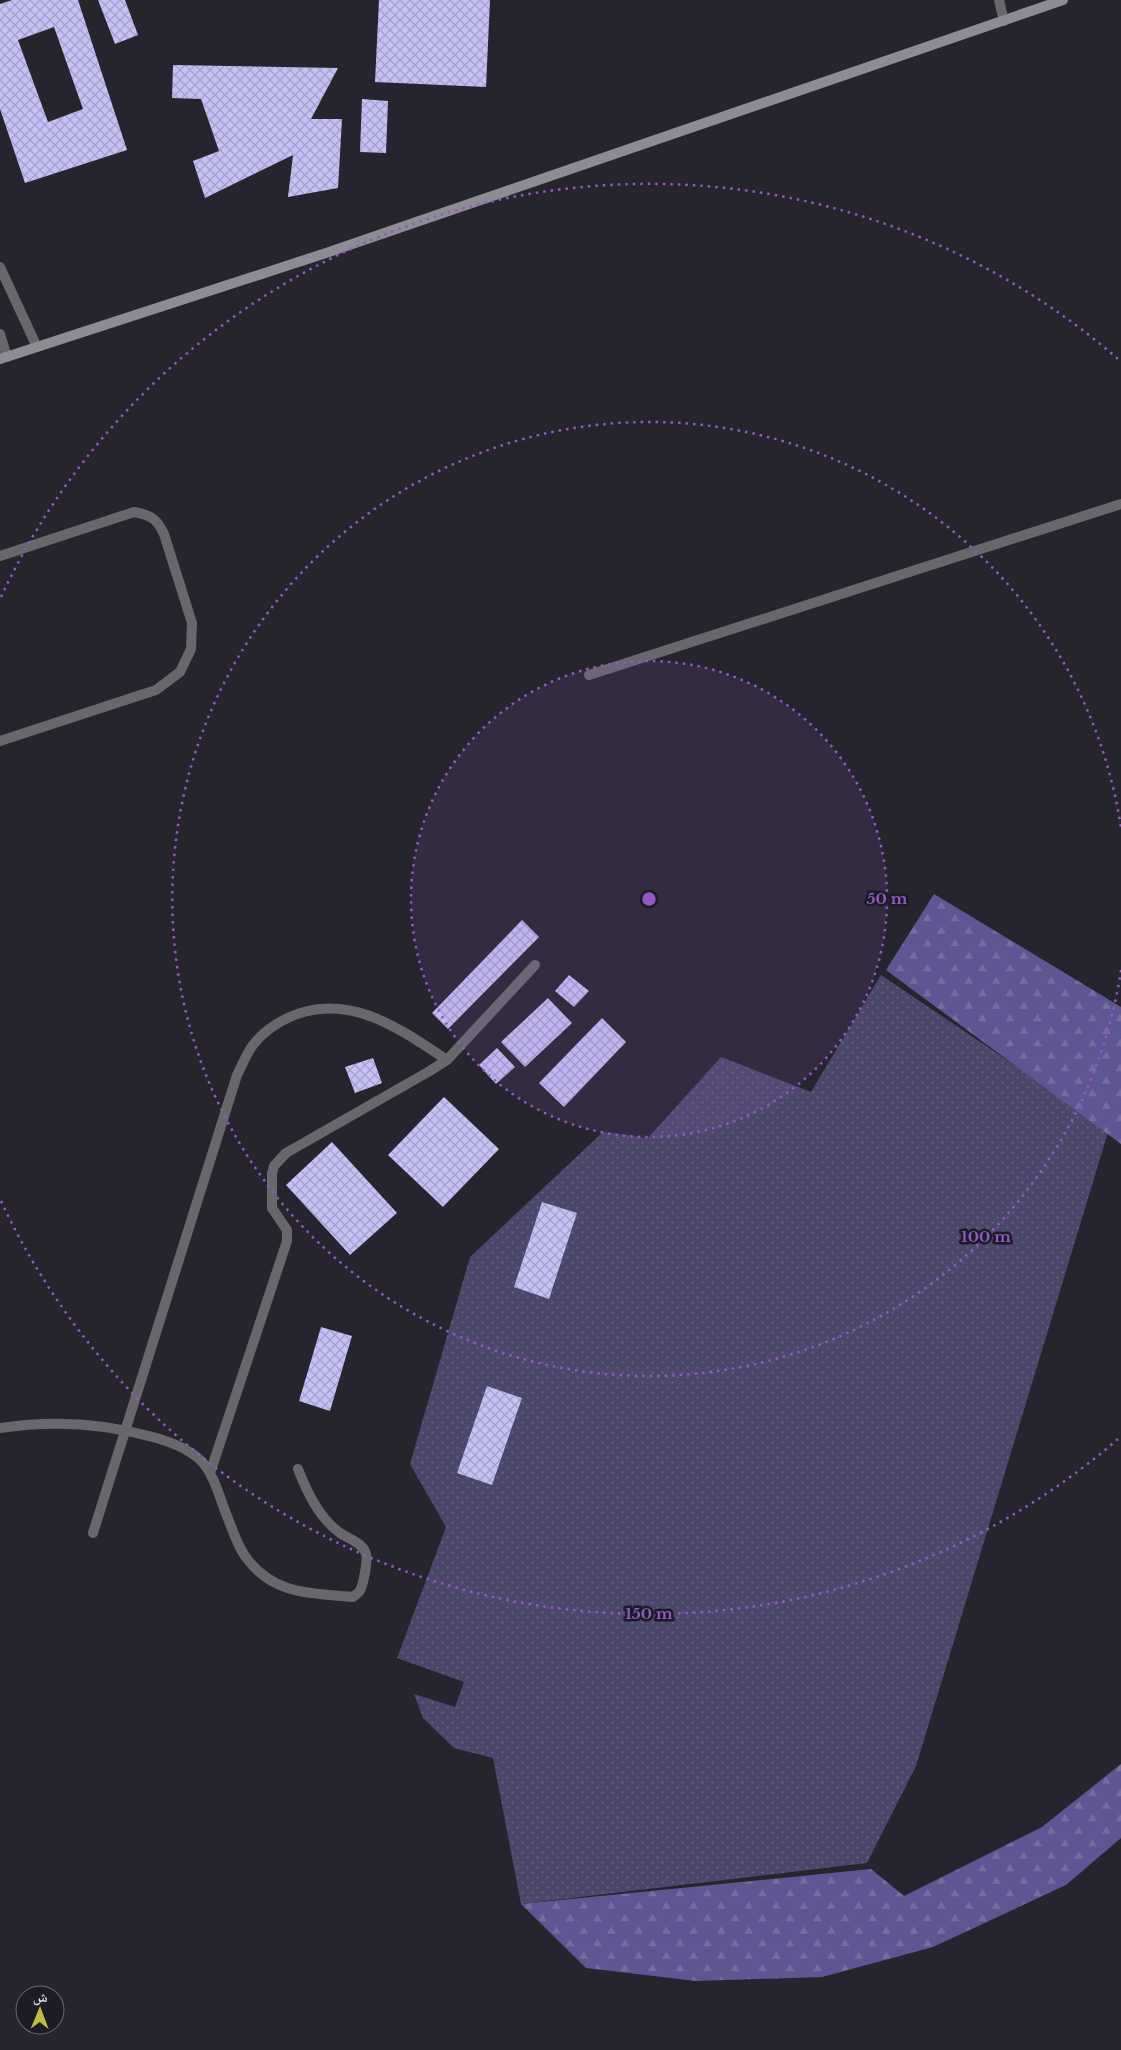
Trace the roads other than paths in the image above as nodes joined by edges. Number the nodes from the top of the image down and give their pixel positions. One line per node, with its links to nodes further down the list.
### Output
1 (999, 0): 4 (street)
2 (1063, 0): 3 (street)
3 (1043, 3): 4 (street)
4 (1004, 21): 7 (street)
5 (0, 267): 7 (street)
6 (0, 334): 8 (street)
7 (37, 347): 8 (street)
8 (3, 358)
9 (1121, 504): 11 (street)
10 (0, 556): 12 (street)
11 (589, 675)
12 (0, 741)
13 (535, 965): 14 (street)
14 (446, 1060): 16 (street); 18 (street)
15 (0, 1428): 16 (street)
16 (125, 1429): 18 (street); 19 (street)
17 (298, 1469): 18 (street)
18 (210, 1473)
19 (93, 1533)

